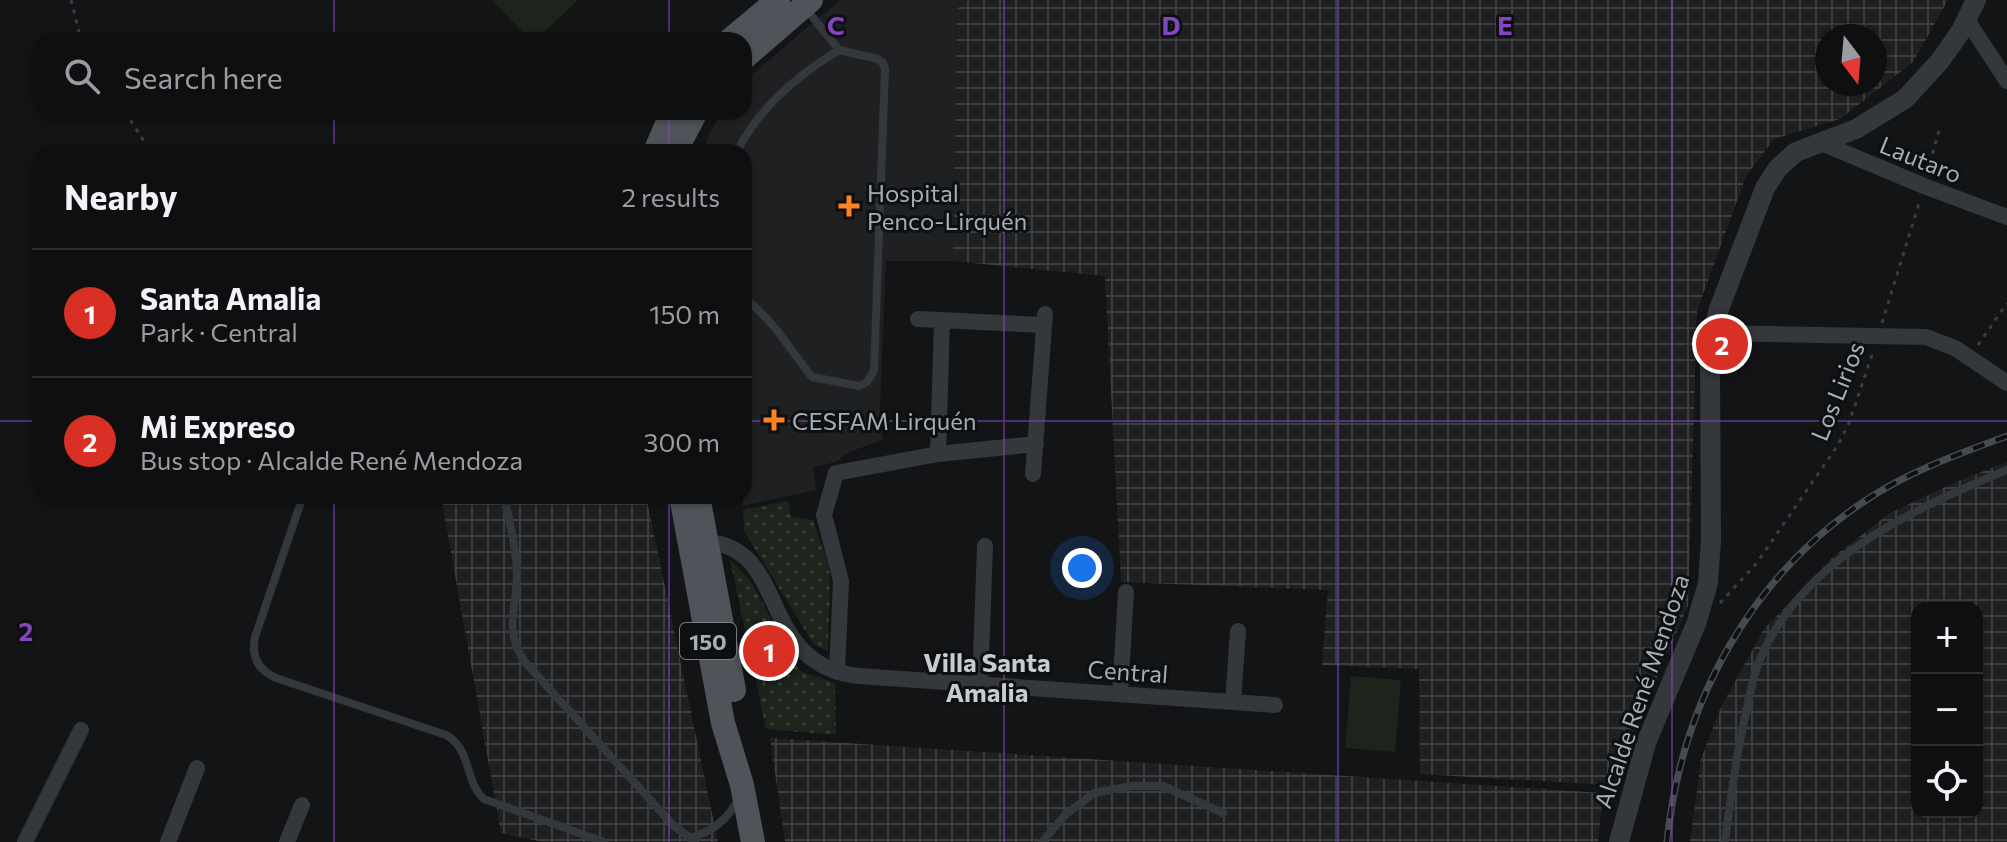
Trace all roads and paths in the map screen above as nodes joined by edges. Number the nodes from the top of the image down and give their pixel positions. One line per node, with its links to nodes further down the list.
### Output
1 (71, 0): 7 (path)
2 (749, 0): 8 (main road)
3 (778, 0): 9 (main road)
4 (1976, 0): 6 (street, Alcalde René Mendoza)
5 (804, 2): 10 (lane); 11 (main road)
6 (1967, 20): 12 (street); 17 (street, Alcalde René Mendoza)
7 (79, 32)
8 (738, 32)
9 (739, 32)
10 (839, 50): 21 (lane); 25 (lane)
11 (752, 51)
12 (2007, 81)
13 (130, 120): 18 (path)
14 (669, 120): 19 (main road)
15 (692, 120): 20 (main road)
16 (1939, 131): 22 (path, Los Lirios)
17 (1819, 142): 22 (street, Lautaro); 28 (street, Alcalde René Mendoza)
18 (146, 144)
19 (658, 144)
20 (679, 144)
21 (742, 144)
22 (1924, 186): 23 (street, Lautaro); 29 (path, Los Lirios)
23 (2007, 217)
24 (2007, 303): 30 (path)
25 (752, 305)
26 (918, 319): 27 (street)
27 (942, 321): 32 (street); 33 (street)
28 (1713, 333): 29 (street); 43 (street, Alcalde René Mendoza)
29 (1878, 336): 30 (street); 43 (path, Los Lirios)
30 (1969, 358): 31 (street)
31 (2007, 383)
32 (1036, 444): 33 (street); 35 (street)
33 (938, 454): 45 (street)
34 (2007, 470): 63 (lane)
35 (1033, 474)
36 (300, 504): 60 (lane)
37 (505, 504): 56 (lane)
38 (682, 504): 52 (main road, 150)
39 (700, 504): 40 (main road, 150)
40 (707, 542): 45 (street, Central); 52 (main road, 150)
41 (985, 546): 46 (street)
42 (1126, 592): 47 (street)
43 (1696, 624): 62 (street, Alcalde René Mendoza)
44 (1238, 631): 48 (street)
45 (837, 672): 46 (street, Central)
46 (980, 685): 47 (street, Central)
47 (1120, 694): 48 (street, Central)
48 (1233, 702): 49 (street, Central)
49 (1275, 705)
50 (81, 730): 57 (street)
51 (197, 768): 58 (street)
52 (742, 785): 55 (main road, 150); 56 (lane)
53 (302, 805): 59 (street)
54 (1223, 813): 61 (lane)
55 (756, 837)
56 (692, 840)
57 (25, 842)
58 (168, 842)
59 (287, 842)
60 (604, 842)
61 (1042, 842)
62 (1619, 842)
63 (1725, 842)

